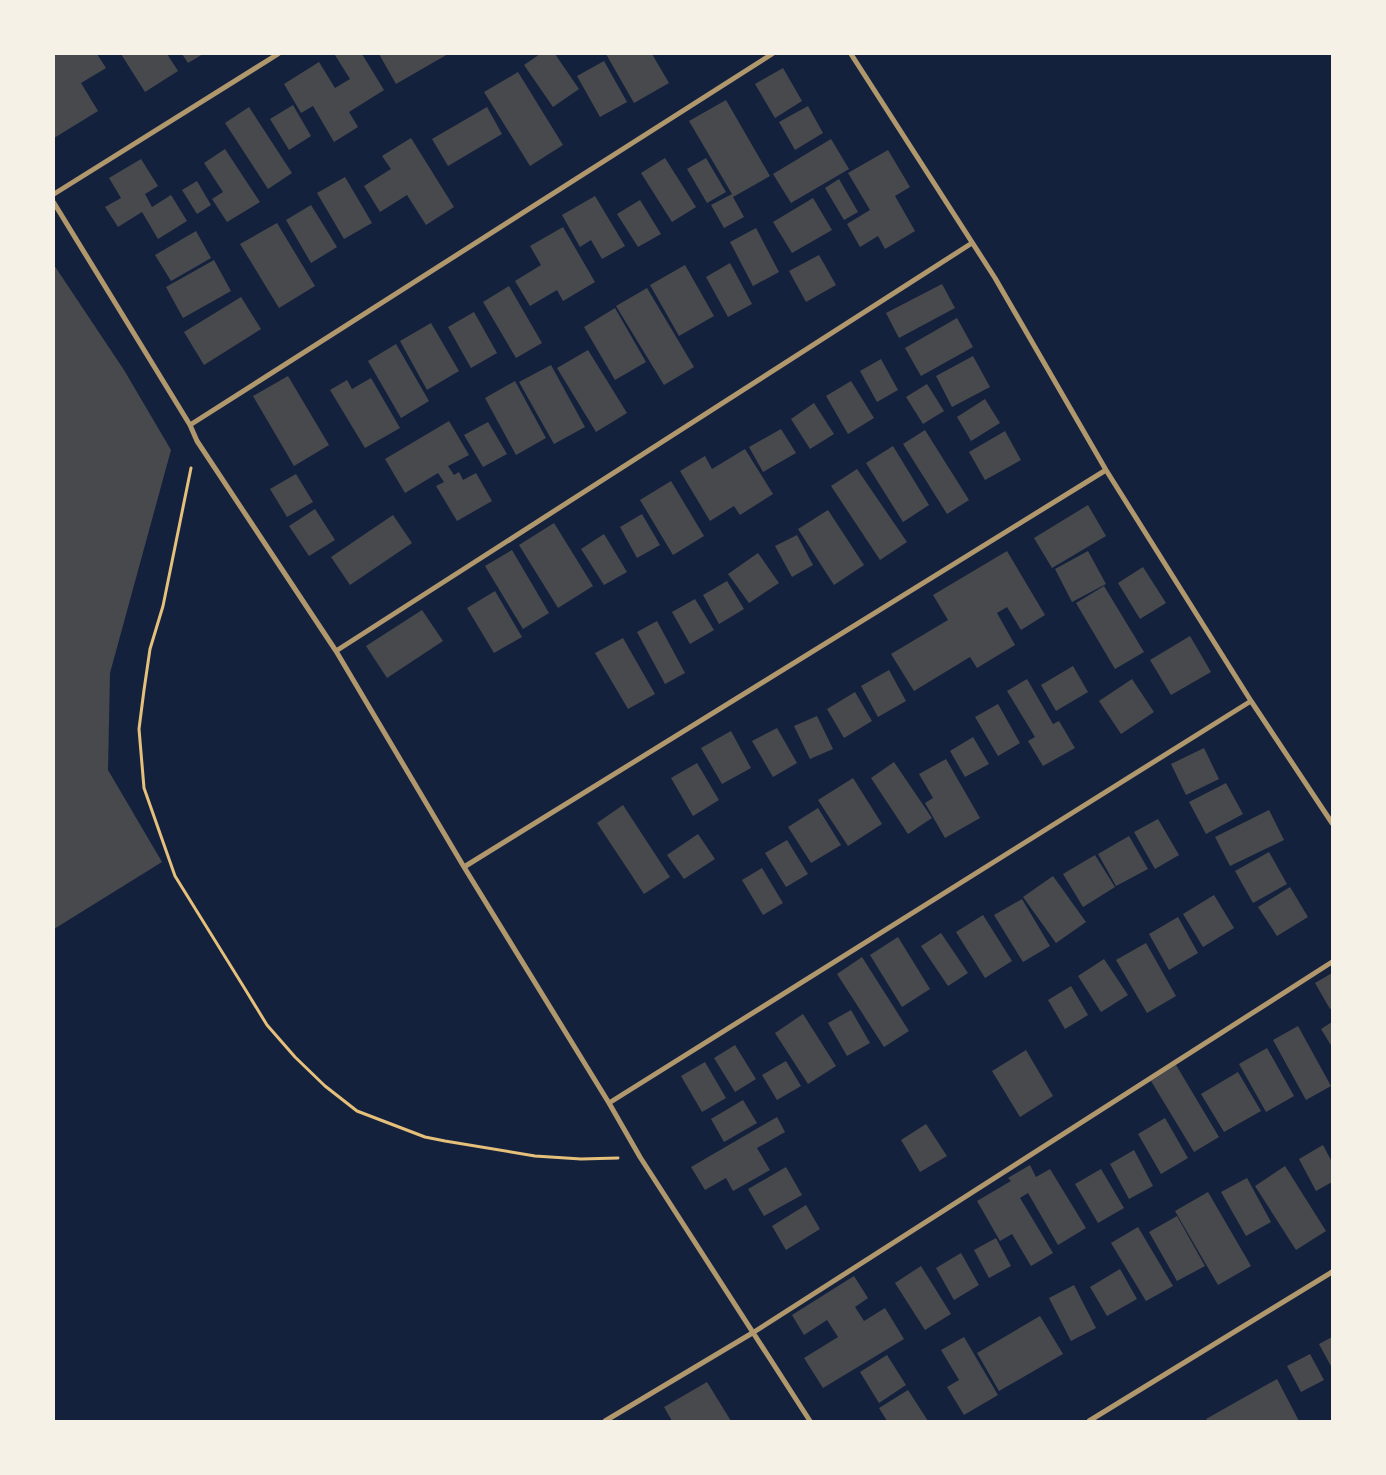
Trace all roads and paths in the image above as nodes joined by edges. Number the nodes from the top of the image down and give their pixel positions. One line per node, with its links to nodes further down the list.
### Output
1 (278, 54): 4 (street)
2 (772, 54): 7 (street)
3 (851, 54): 6 (street)
4 (54, 194)
5 (54, 203): 7 (street)
6 (972, 244): 9 (street); 10 (street)
7 (190, 425): 8 (street)
8 (197, 441): 10 (street); 16 (path)
9 (1106, 470): 11 (street); 13 (street)
10 (336, 651): 13 (street)
11 (1251, 701): 12 (street); 15 (street)
12 (1332, 823)
13 (464, 867): 15 (street)
14 (1332, 962): 18 (street)
15 (610, 1103): 16 (street)
16 (640, 1157): 18 (street)
17 (1332, 1272): 21 (street)
18 (754, 1332): 19 (street); 20 (street)
19 (606, 1421)
20 (810, 1421)
21 (1089, 1421)

